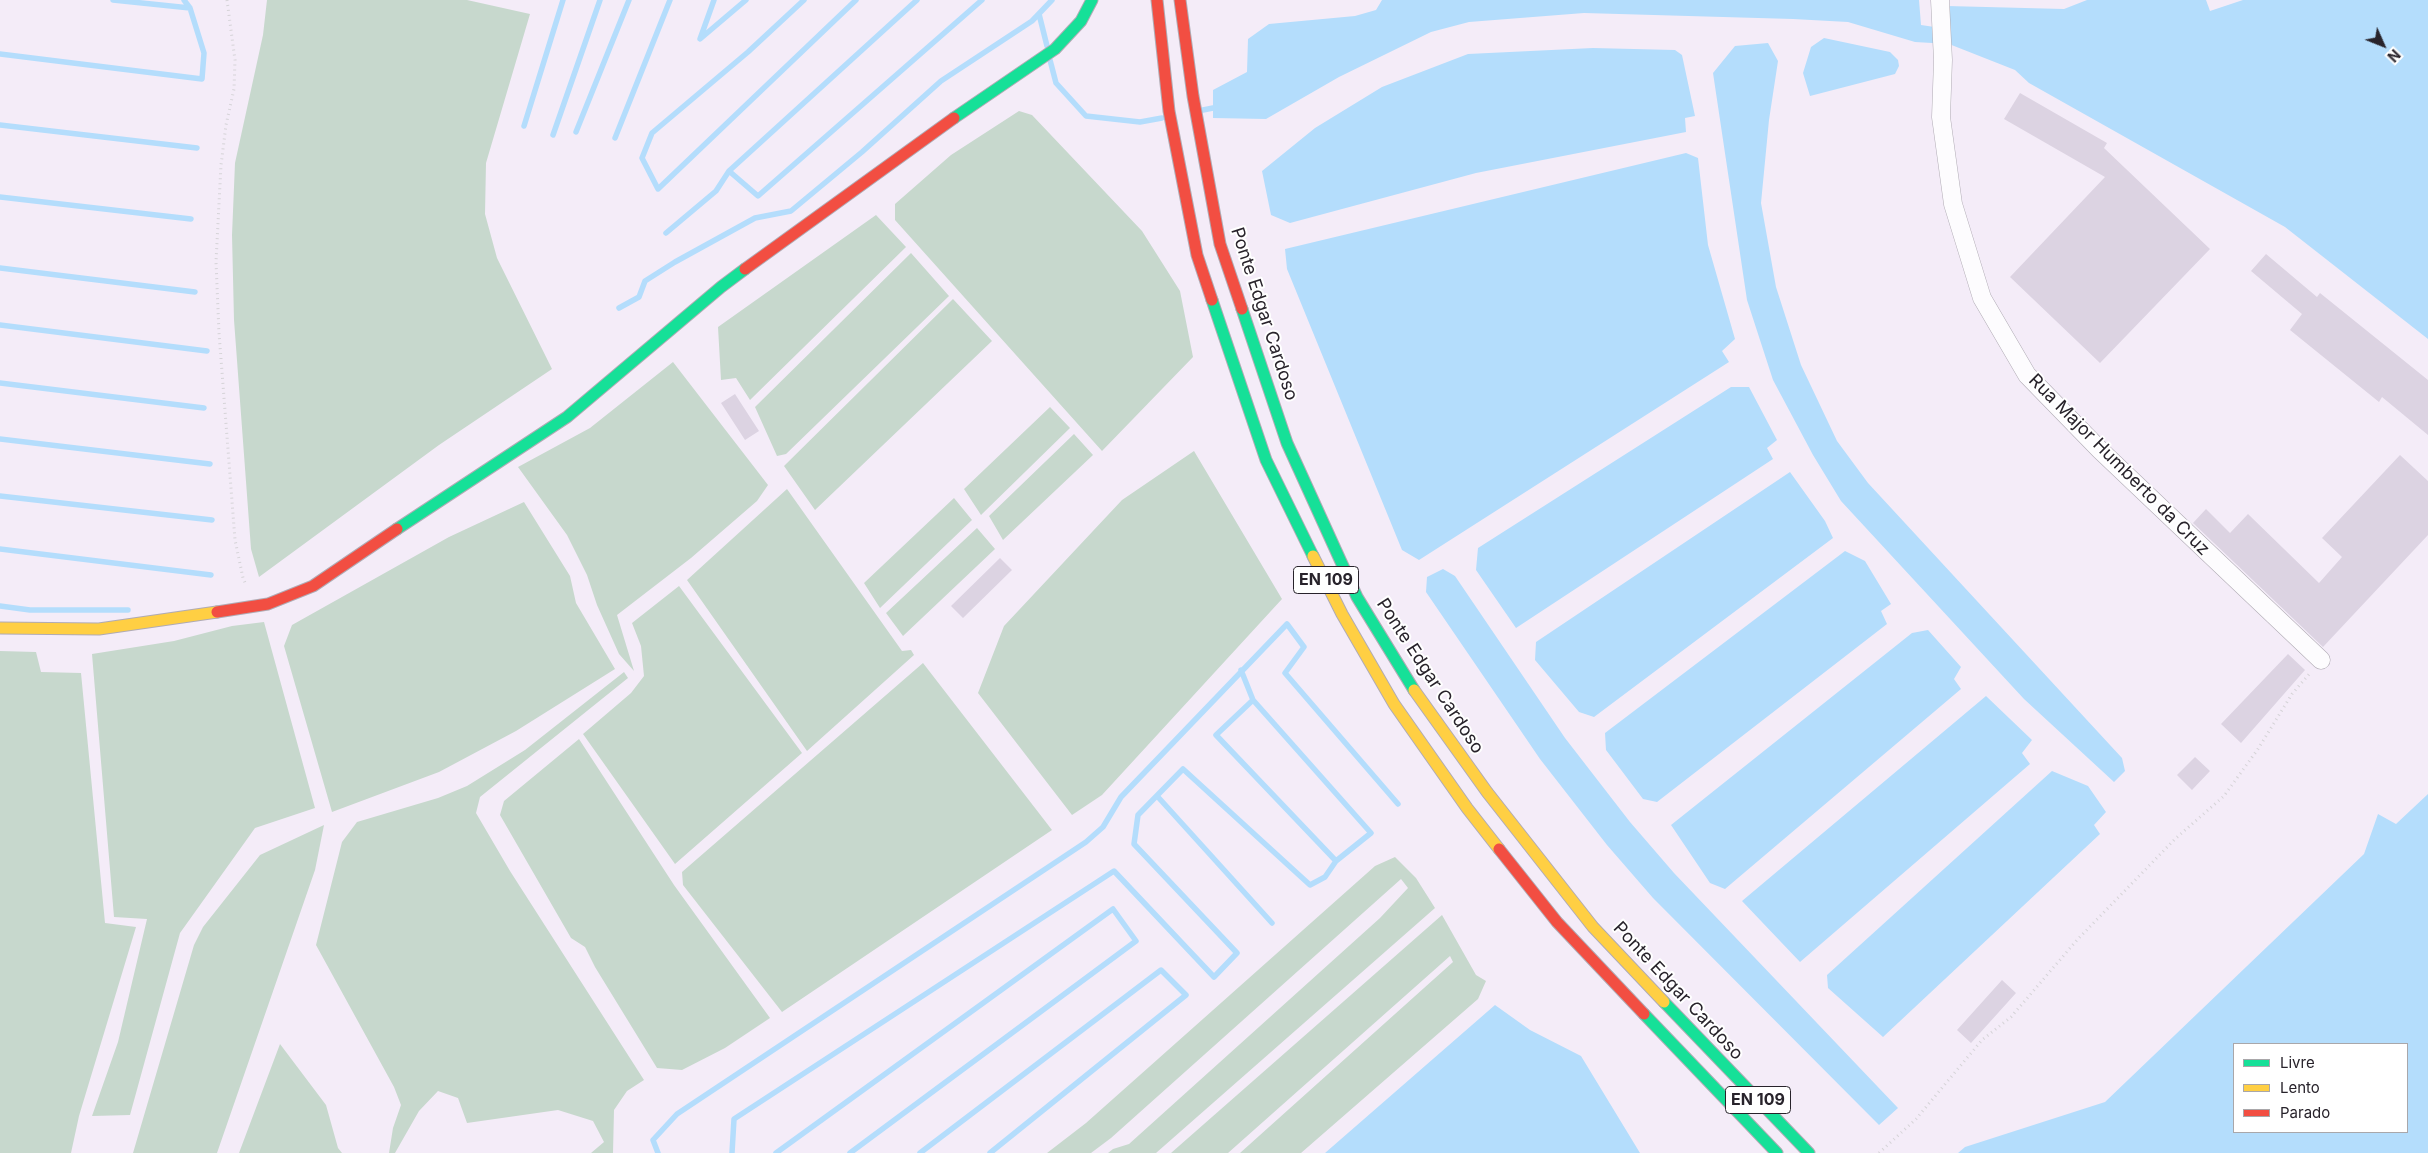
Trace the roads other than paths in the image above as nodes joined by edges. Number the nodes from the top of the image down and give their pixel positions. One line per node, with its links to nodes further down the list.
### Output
1 (1092, 0): 5 (main road)
2 (1157, 0): 7 (main road, EN 109)
3 (1180, 0): 8 (main road, Ponte Edgar Cardoso / EN 109)
4 (1940, 0): 6 (street, Rua Major Humberto da Cruz)
5 (0, 628)
6 (2321, 660)
7 (1777, 1153)
8 (1809, 1153)

